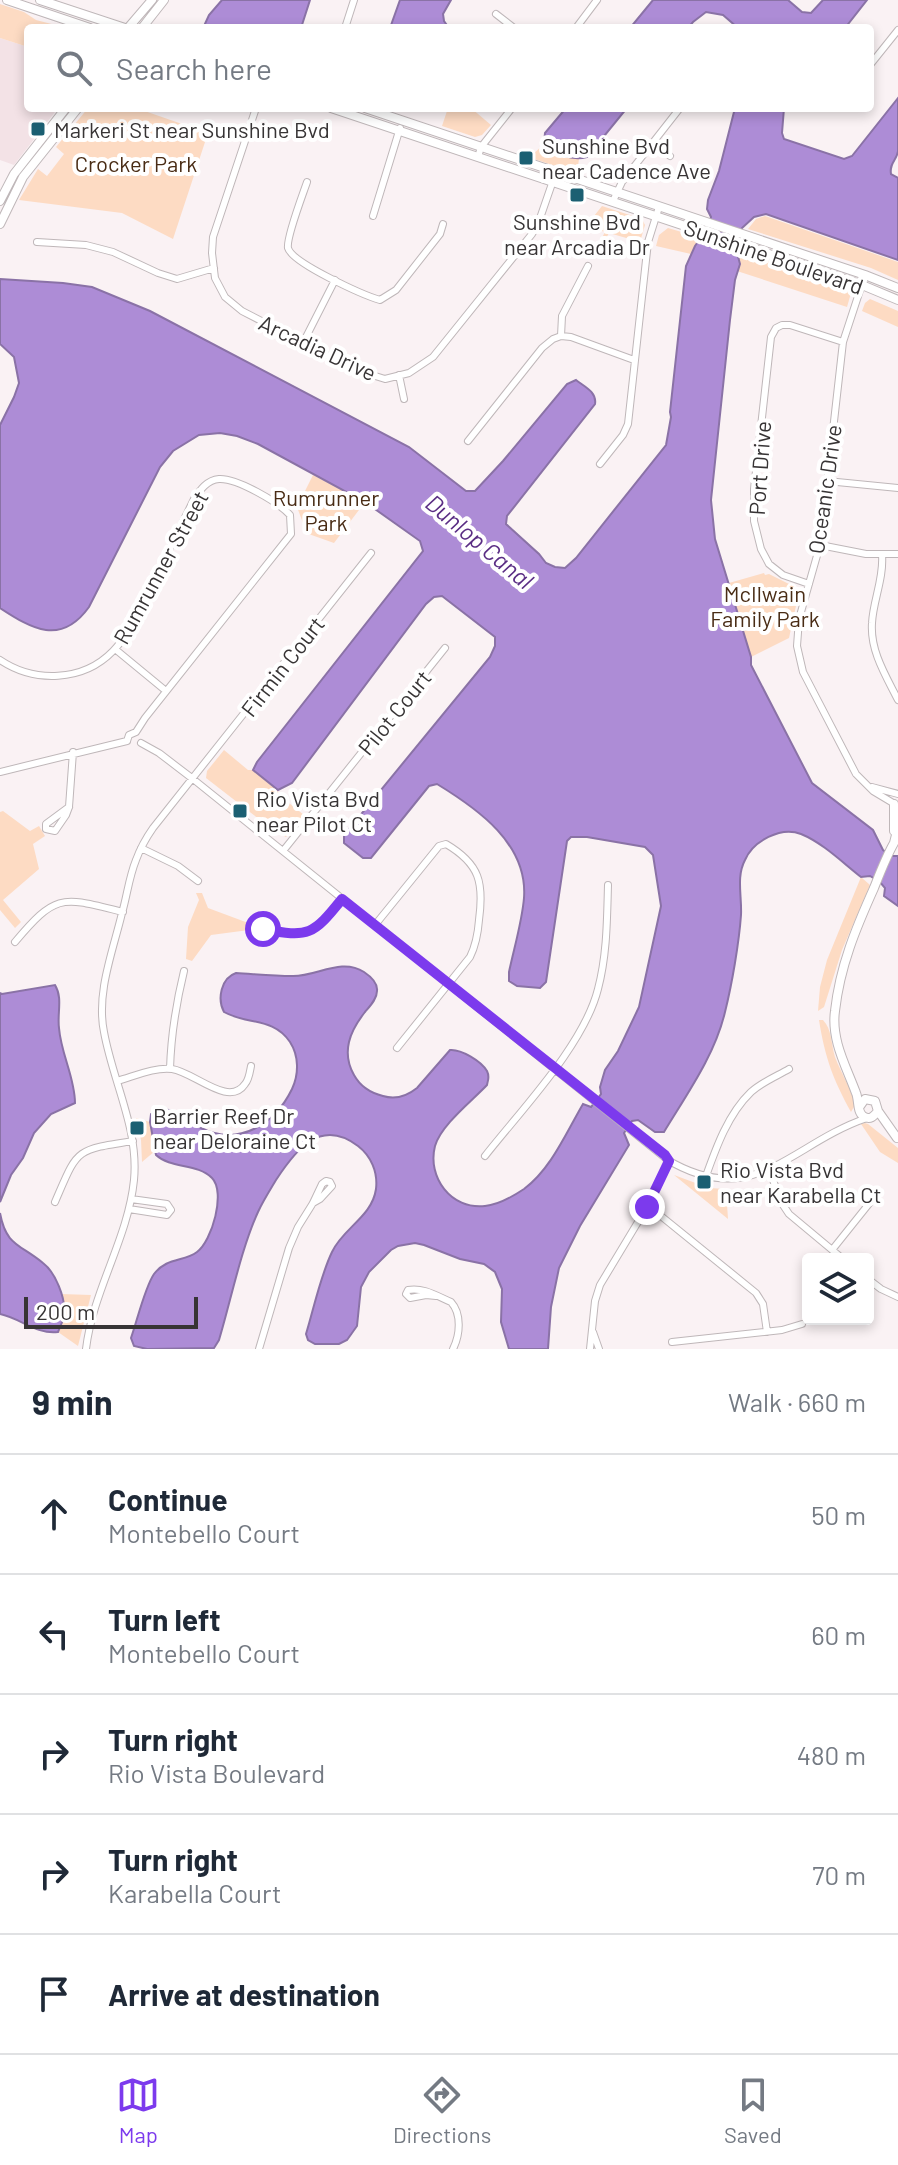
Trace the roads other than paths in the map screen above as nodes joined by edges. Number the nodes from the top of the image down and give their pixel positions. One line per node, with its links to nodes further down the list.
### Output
1 (7, 0): 8 (main road)
2 (40, 0): 9 (main road)
3 (152, 0): 10 (main road)
4 (164, 0): 11 (main road)
5 (354, 0): 12 (street)
6 (597, 0): 14 (street)
7 (496, 14): 13 (street)
8 (77, 24)
9 (114, 24)
10 (130, 24)
11 (145, 24)
12 (346, 24)
13 (509, 24)
14 (579, 24)
15 (898, 30): 16 (street)
16 (874, 60)
17 (63, 112): 32 (main road)
18 (75, 112): 35 (main road)
19 (255, 112): 39 (street, Arcadia Drive)
20 (343, 112): 25 (main road, Sunshine Boulevard)
21 (377, 112): 24 (main road, Sunshine Boulevard)
22 (509, 112): 27 (street)
23 (677, 112): 26 (street)
24 (403, 121): 25 (street); 27 (main road, Sunshine Boulevard)
25 (399, 131): 27 (main road, Sunshine Boulevard); 34 (street)
26 (654, 143): 28 (street); 31 (street)
27 (480, 152): 29 (main road, Sunshine Boulevard)
28 (670, 156)
29 (554, 176): 31 (main road, Sunshine Boulevard); 50 (street, Arcadia Drive)
30 (307, 182): 40 (street)
31 (615, 197): 33 (main road, Sunshine Boulevard)
32 (0, 201)
33 (658, 211): 41 (main road, Sunshine Boulevard); 41 (main road, Sunshine Boulevard); 49 (street)
34 (373, 216)
35 (0, 224)
36 (443, 224): 40 (street)
37 (37, 242): 39 (street)
38 (588, 266): 46 (street)
39 (214, 268): 48 (street, Arcadia Drive)
40 (335, 280): 48 (street)
41 (864, 280): 42 (main road, Sunshine Boulevard); 43 (main road, Sunshine Boulevard); 47 (street, Oceanic Drive)
42 (898, 288)
43 (898, 300)
44 (773, 318): 45 (street)
45 (779, 326): 47 (street); 60 (street, Port Drive)
46 (561, 336): 49 (street); 52 (street)
47 (843, 342): 54 (street, Oceanic Drive)
48 (303, 343): 50 (street, Arcadia Drive)
49 (634, 360): 53 (street)
50 (399, 375): 51 (street)
51 (404, 399)
52 (468, 441)
53 (600, 464)
54 (827, 481): 55 (street); 56 (street, Oceanic Drive)
55 (898, 488)
56 (820, 545): 59 (street); 60 (street, Oceanic Drive)
57 (371, 553): 70 (street, Firmin Court)
58 (898, 554): 59 (street)
59 (882, 555): 65 (street)
60 (809, 584): 71 (street, Oceanic Drive)
61 (445, 648): 78 (street, Pilot Court)
62 (115, 649): 63 (street, Rumrunner Street); 64 (street); 64 (street, Rumrunner Street)
63 (0, 660)
64 (166, 691): 66 (street, Rumrunner Street)
65 (898, 700)
66 (136, 732): 67 (street, Rumrunner Street); 67 (street)
67 (134, 744): 68 (street); 70 (street)
68 (73, 752): 69 (street); 74 (street)
69 (0, 772)
70 (193, 779): 77 (street, Firmin Court); 78 (street)
71 (865, 784): 72 (street); 73 (street, Oceanic Drive)
72 (897, 794): 73 (street)
73 (895, 805): 76 (main road)
74 (69, 807)
75 (897, 833): 76 (main road)
76 (891, 847): 93 (main road)
77 (141, 848): 79 (street); 82 (street, Firmin Court)
78 (283, 851): 81 (street)
79 (198, 881)
80 (608, 885): 91 (street)
81 (342, 899): 83 (street); 84 (street)
82 (123, 912): 85 (street); 94 (street, Firmin Court)
83 (375, 925): 87 (street); 87 (street)
84 (263, 929)
85 (15, 942)
86 (184, 971): 90 (street)
87 (449, 985): 88 (street); 91 (street)
88 (397, 1048)
89 (251, 1066): 90 (street)
90 (170, 1069): 94 (street)
91 (555, 1069): 102 (street); 103 (street)
92 (789, 1069): 105 (street)
93 (850, 1078): 95 (main road); 96 (main road)
94 (117, 1081): 101 (street, Firmin Court)
95 (868, 1099): 96 (main road); 97 (main road)
96 (859, 1108): 98 (main road); 99 (street)
97 (878, 1111): 98 (main road); 100 (main road)
98 (868, 1118): 99 (street); 100 (main road)
99 (846, 1125): 104 (street)
100 (898, 1138)
101 (133, 1141): 107 (street, Firmin Court); 108 (street)
102 (485, 1156)
103 (669, 1161): 105 (street); 110 (street)
104 (769, 1169): 105 (street); 112 (street)
105 (706, 1176)
106 (876, 1195): 112 (street)
107 (131, 1199): 111 (street, Firmin Court); 111 (street)
108 (55, 1202)
109 (313, 1203): 124 (street)
110 (647, 1207): 118 (street); 119 (street)
111 (129, 1209): 123 (street, Firmin Court)
112 (832, 1250): 113 (street)
113 (836, 1253)
114 (874, 1284): 116 (street)
115 (436, 1296): 120 (street)
116 (898, 1297)
117 (802, 1324): 119 (street)
118 (592, 1329): 126 (street); 127 (street)
119 (767, 1332): 121 (street)
120 (458, 1334): 122 (street); 125 (street)
121 (672, 1342)
122 (462, 1348): 125 (street)
123 (86, 1349)
124 (259, 1349)
125 (453, 1349)
126 (590, 1349)
127 (599, 1349)

